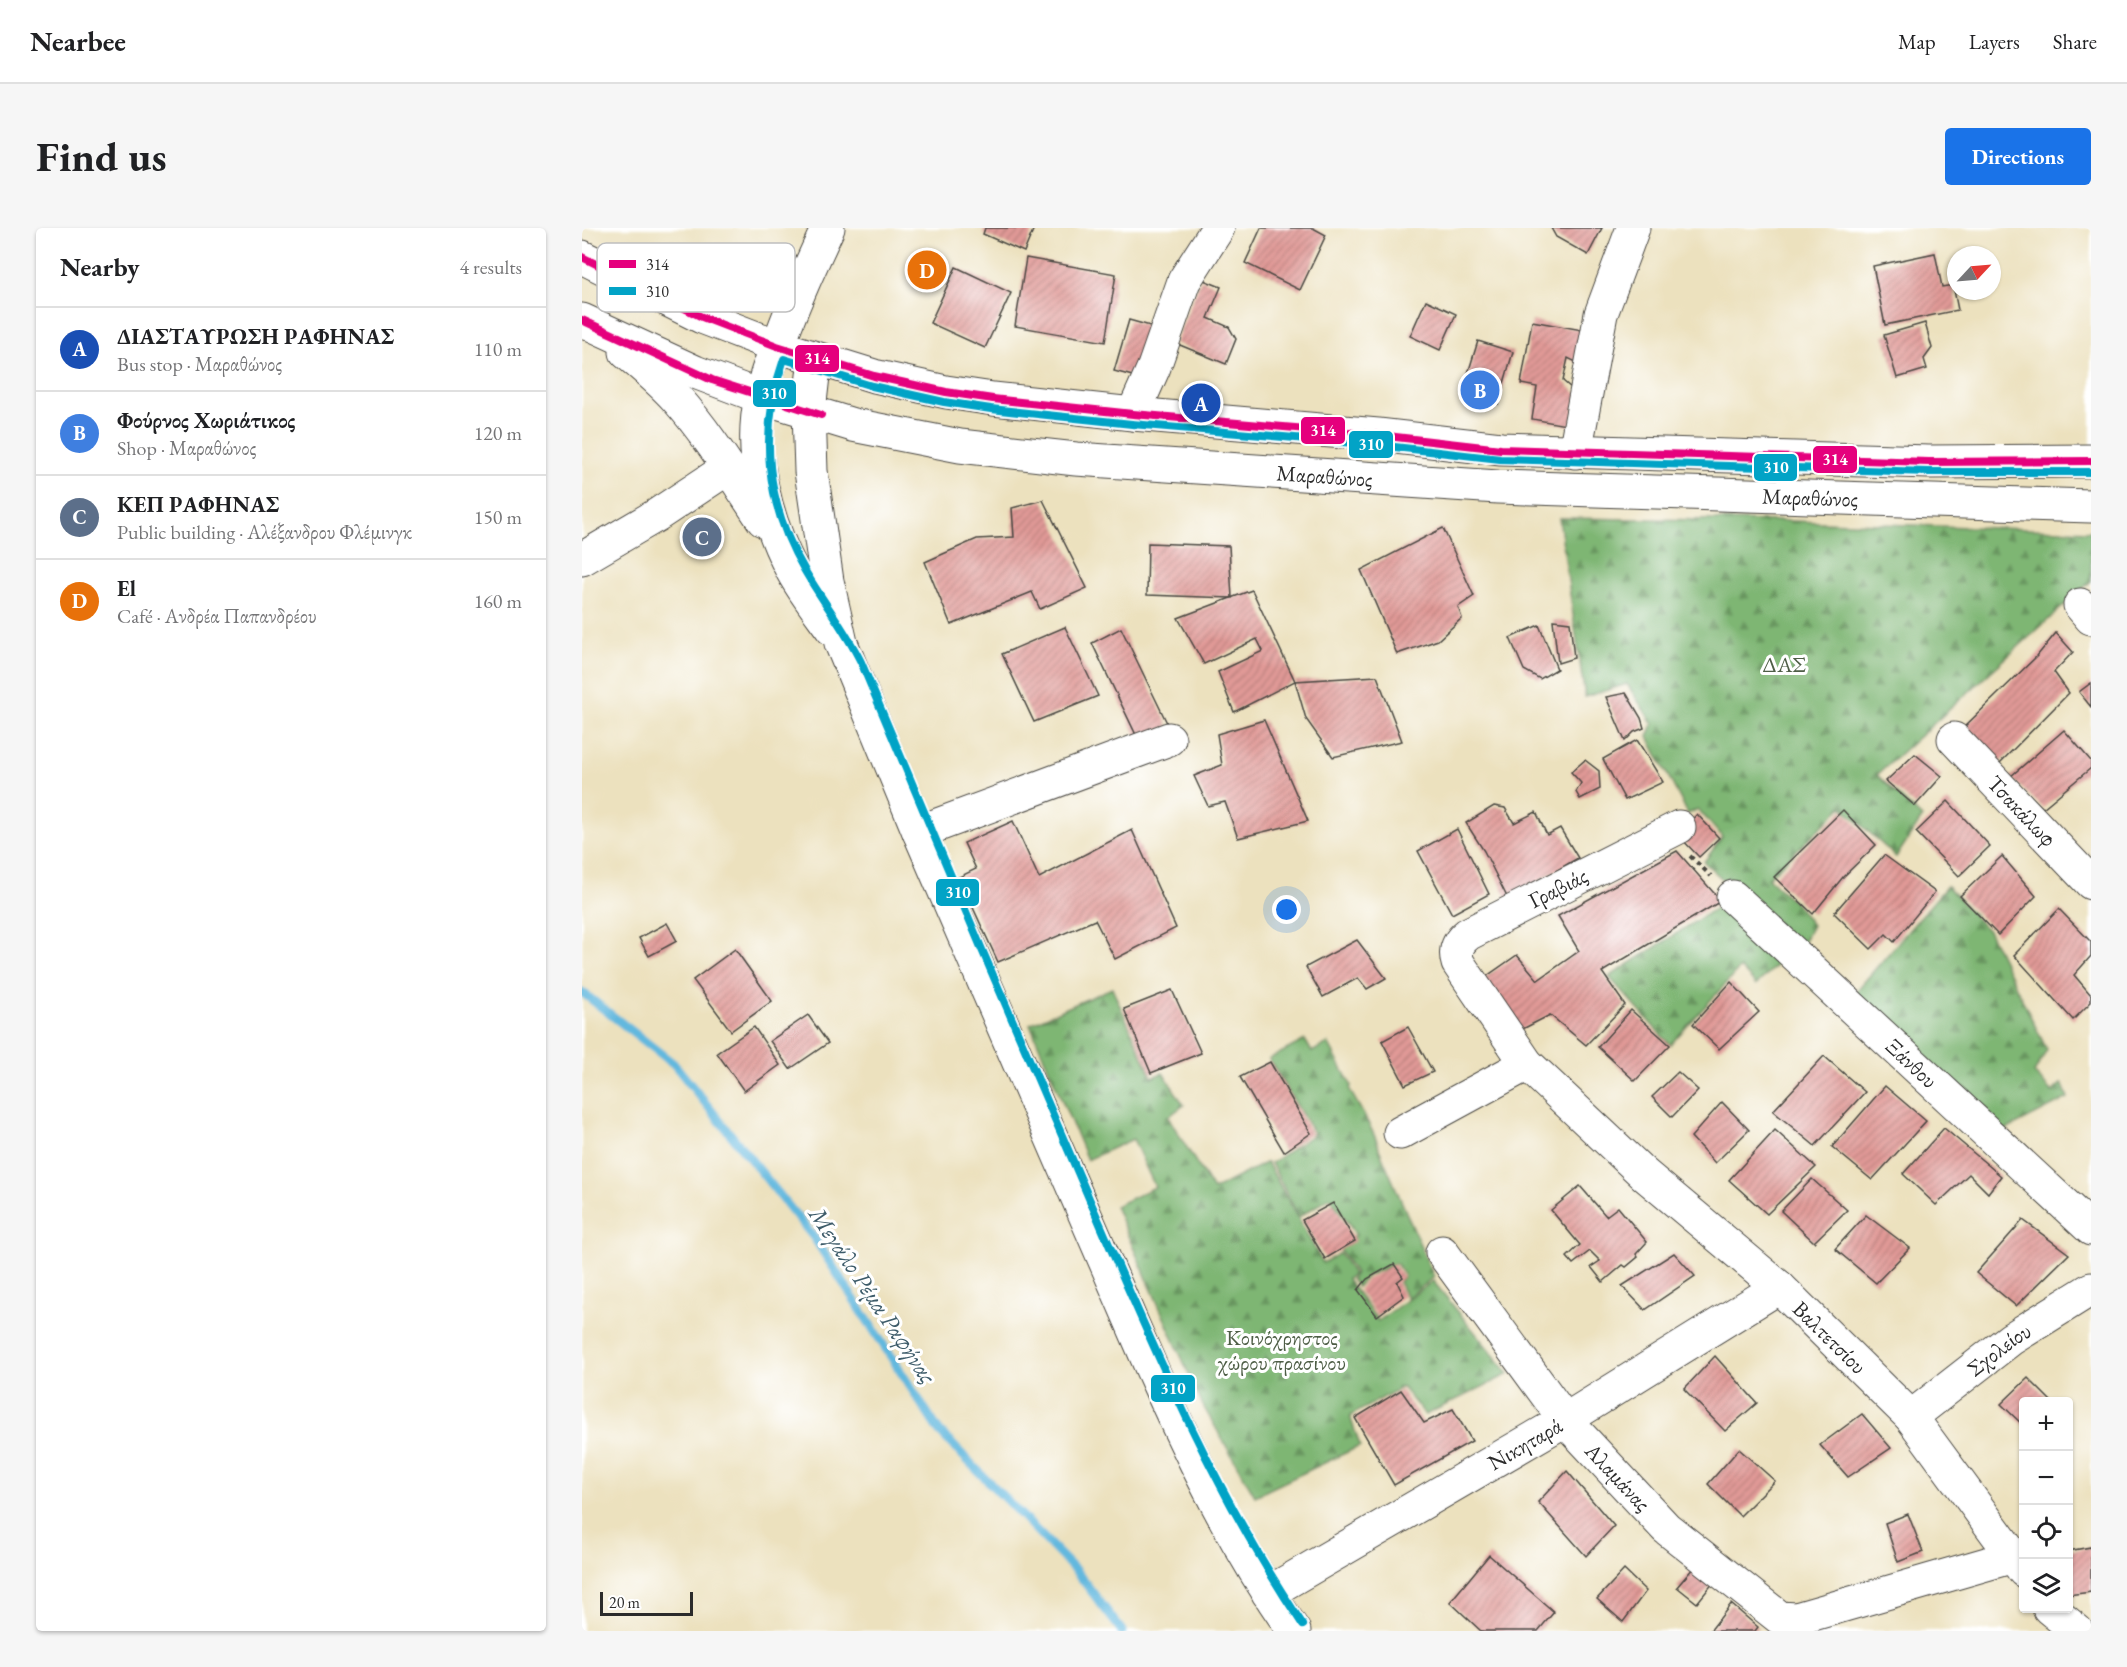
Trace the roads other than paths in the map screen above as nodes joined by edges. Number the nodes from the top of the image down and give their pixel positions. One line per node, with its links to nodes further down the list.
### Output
1 (828, 228): 6 (main road)
2 (1218, 228): 14 (main road)
3 (1633, 228): 15 (main road)
4 (582, 257): 5 (main road, Μαραθώνος)
5 (597, 264)
6 (795, 302)
7 (692, 312): 10 (main road, Μαραθώνος)
8 (791, 312): 10 (main road)
9 (588, 323): 12 (main road, Μαραθώνος); 17 (main road)
10 (777, 346): 11 (main road, Μαραθώνος); 12 (main road)
11 (815, 358): 13 (main road); 14 (main road, Μαραθώνος)
12 (760, 397): 13 (main road, Μαραθώνος); 19 (main road)
13 (809, 411): 18 (main road, Μαραθώνος); 21 (main road)
14 (1133, 414): 15 (main road, Μαραθώνος)
15 (1575, 452): 16 (main road, Μαραθώνος)
16 (2091, 461)
17 (728, 468): 19 (main road); 20 (main road)
18 (2091, 506)
19 (782, 547): 21 (main road)
20 (582, 559)
21 (842, 643): 25 (main road)
22 (1169, 739): 25 (main road)
23 (1954, 739): 26 (main road, Τσακάλωφ)
24 (1673, 830): 28 (main road, Γραβιάς)
25 (919, 832): 38 (main road)
26 (2091, 883)
27 (1733, 897): 31 (main road, Ξάνθου)
28 (1458, 963): 29 (main road, Βαλτετσίου)
29 (1527, 1064): 30 (main road); 33 (main road, Βαλτετσίου)
30 (1400, 1133)
31 (2091, 1229)
32 (1442, 1252): 36 (main road, Αλαμάνας)
33 (1779, 1287): 35 (main road, Βαλτετσίου); 36 (main road, Νικηταρά)
34 (2091, 1289): 35 (main road, Σχολείου)
35 (1911, 1417): 37 (main road, Βαλτετσίου)
36 (1565, 1420): 38 (main road, Νικηταρά); 40 (main road, Αλαμάνας)
37 (2019, 1563): 40 (main road, Βαλτετσίου)
38 (1268, 1593): 41 (main road)
39 (2055, 1613): 42 (main road)
40 (1780, 1618)
41 (1294, 1631)
42 (2077, 1631)

